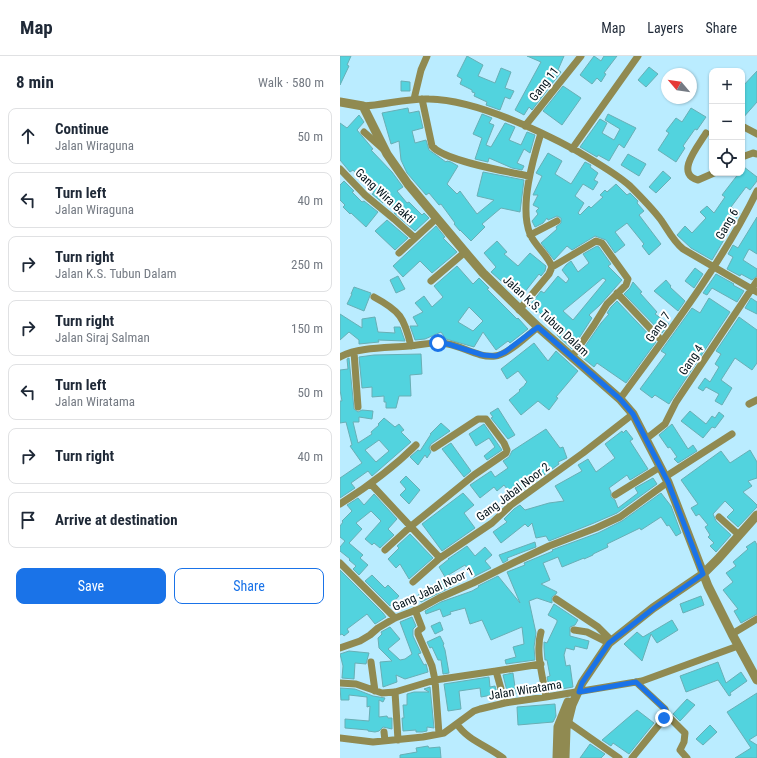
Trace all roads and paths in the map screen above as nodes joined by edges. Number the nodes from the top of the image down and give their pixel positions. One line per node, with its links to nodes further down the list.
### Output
1 (427, 56): 4 (street)
2 (581, 56): 8 (street, Gang 11)
3 (638, 56): 14 (street)
4 (414, 99): 5 (street); 7 (street)
5 (422, 99): 8 (street); 20 (street)
6 (340, 102): 7 (street)
7 (363, 106): 15 (street, Jalan K.S. Tubun Dalam)
8 (525, 126): 11 (street)
9 (745, 128): 13 (street)
10 (364, 132): 15 (street)
11 (541, 133): 14 (street); 20 (street)
12 (706, 133): 19 (street)
13 (757, 134)
14 (572, 149): 29 (street)
15 (387, 154): 22 (street, Jalan K.S. Tubun Dalam)
16 (757, 154): 17 (street)
17 (745, 156)
18 (340, 169): 25 (street, Gang Wira Bakti)
19 (709, 175)
20 (529, 176): 24 (street)
21 (757, 191): 29 (street, Gang 6)
22 (437, 218): 25 (street); 26 (street, Jalan K.S. Tubun Dalam)
23 (557, 220): 24 (street)
24 (530, 235): 28 (street)
25 (415, 238): 27 (street)
26 (465, 252): 30 (street); 35 (street, Jalan K.S. Tubun Dalam)
27 (398, 253)
28 (552, 267): 33 (street); 35 (street)
29 (713, 268): 32 (street); 37 (street, Gang 7)
30 (431, 281)
31 (757, 281): 32 (street, Gang 4)
32 (754, 291): 48 (street, Gang 4)
33 (617, 293): 37 (street); 41 (street)
34 (374, 297): 38 (street)
35 (519, 310): 36 (street, Jalan K.S. Tubun Dalam)
36 (538, 327): 38 (street); 41 (street, Jalan K.S. Tubun Dalam)
37 (662, 341): 42 (street, Gang 7)
38 (411, 346): 39 (street)
39 (354, 352): 40 (street); 45 (street)
40 (340, 357)
41 (572, 357): 42 (street, Jalan K.S. Tubun Dalam)
42 (620, 399): 46 (street, Jalan K.S. Tubun Dalam)
43 (757, 400): 44 (street)
44 (749, 404)
45 (358, 407)
46 (633, 414): 48 (street, Jalan K.S. Tubun Dalam); 61 (street, Gang Jabal Noor 2)
47 (732, 434): 52 (street, Gang Jabal Noor 1)
48 (646, 439): 51 (street, Jalan K.S. Tubun Dalam)
49 (416, 445): 53 (street)
50 (434, 448): 58 (street)
51 (660, 467): 52 (street, Jalan K.S. Tubun Dalam); 54 (street)
52 (666, 480): 63 (street, Jalan K.S. Tubun Dalam); 66 (street, Gang Jabal Noor 1)
53 (371, 484): 55 (street); 58 (street)
54 (615, 496)
55 (340, 504)
56 (757, 515): 59 (street)
57 (720, 517): 59 (street)
58 (410, 527): 60 (street); 61 (street)
59 (739, 535): 63 (street)
60 (385, 550)
61 (440, 558): 64 (street, Gang Jabal Noor 2)
62 (340, 563): 67 (street)
63 (703, 574): 71 (street, Jalan K.S. Tubun Dalam); 72 (street)
64 (413, 582)
65 (556, 600): 72 (street)
66 (415, 610): 67 (street, Gang Jabal Noor 1); 78 (street)
67 (395, 618): 74 (street, Gang Jabal Noor 1)
68 (757, 618): 71 (street)
69 (574, 630): 72 (street)
70 (541, 632): 76 (street)
71 (732, 634): 73 (street, Jalan K.S. Tubun Dalam)
72 (610, 642): 82 (street)
73 (738, 646): 79 (street, Jalan K.S. Tubun Dalam); 81 (street, Jalan Wiratama)
74 (340, 648)
75 (371, 662): 83 (street)
76 (541, 664): 77 (street); 85 (street)
77 (496, 671): 78 (street); 86 (street)
78 (435, 680): 84 (street); 91 (street)
79 (757, 680)
80 (340, 682): 83 (street)
81 (636, 682): 82 (street, Jalan Wiratama); 87 (street)
82 (578, 689): 85 (street, Jalan Wiratama); 88 (street)
83 (375, 691): 84 (street)
84 (395, 692): 93 (street)
85 (546, 697): 86 (street, Jalan Wiratama)
86 (504, 703): 89 (street, Jalan Wiratama)
87 (667, 714): 99 (street); 100 (street)
88 (564, 720): 96 (street); 97 (street); 98 (street)
89 (457, 724): 91 (street, Jalan Wiratama); 95 (street)
90 (384, 732): 94 (street)
91 (439, 734): 93 (street, Jalan Wiratama)
92 (340, 738): 94 (street, Jalan Wiratama)
93 (398, 740): 94 (street, Jalan Wiratama)
94 (385, 741)
95 (503, 758)
96 (556, 758)
97 (565, 758)
98 (619, 758)
99 (632, 758)
100 (687, 758)

